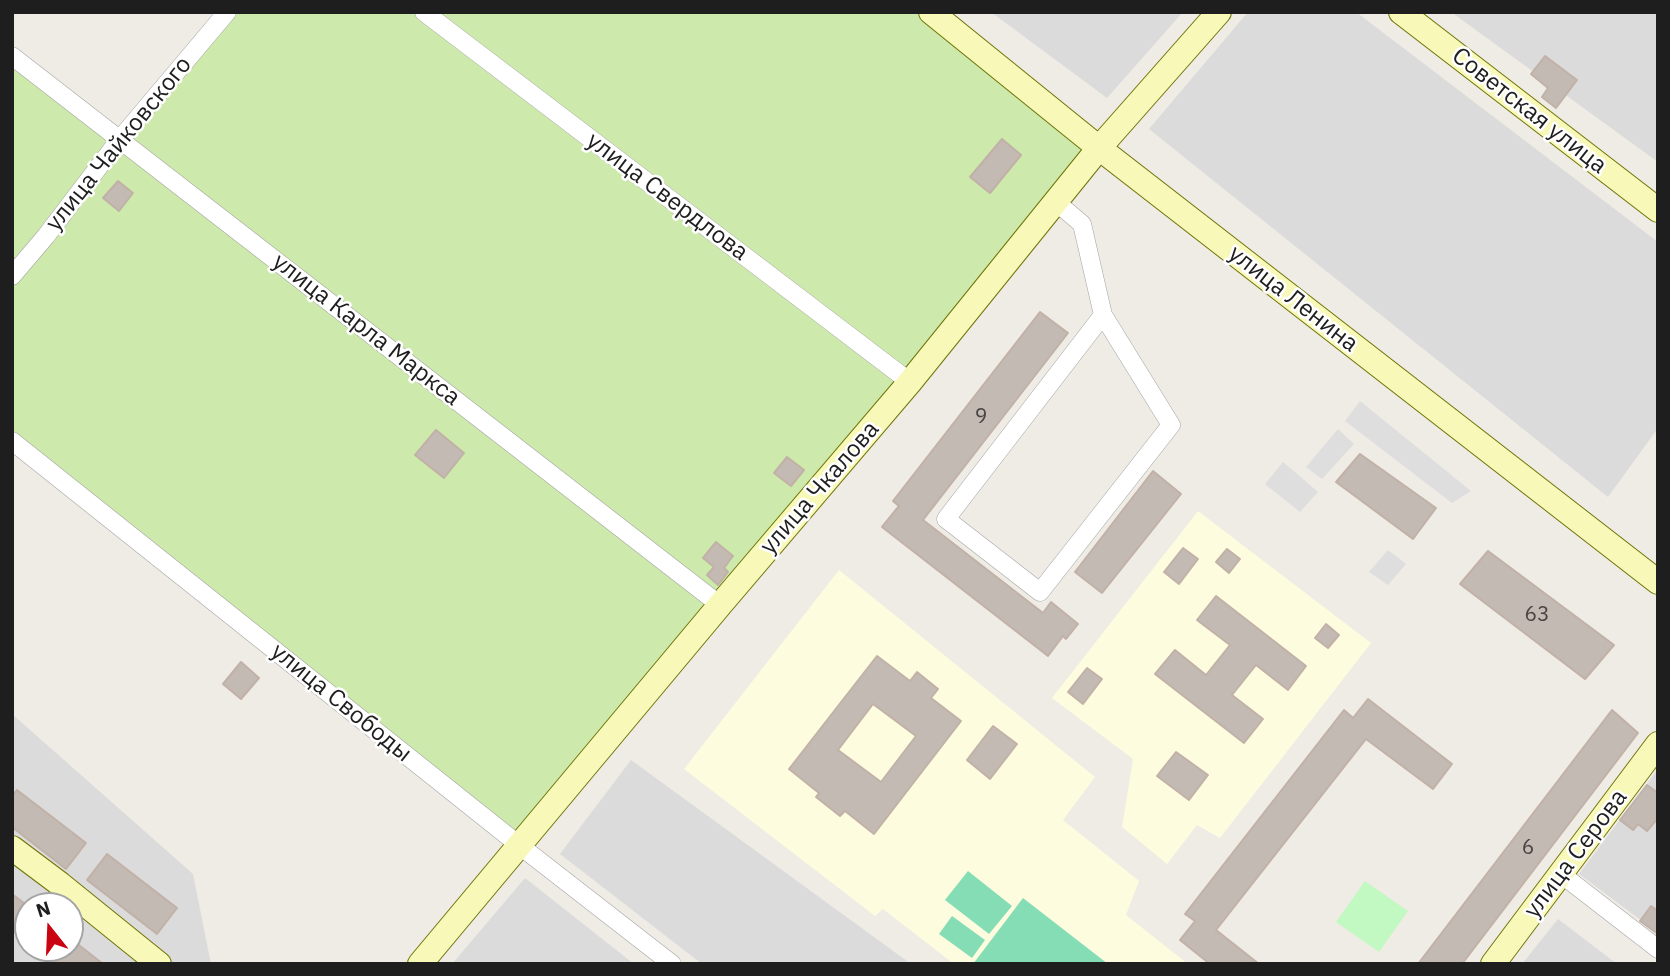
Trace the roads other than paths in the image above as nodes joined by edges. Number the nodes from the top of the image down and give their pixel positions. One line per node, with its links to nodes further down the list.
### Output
1 (227, 12): 7 (street, улица Чайковского)
2 (424, 12): 13 (street, улица Свердлова)
3 (931, 12): 8 (street, улица Ленина)
4 (1219, 12): 8 (street, улица Чкалова)
5 (1401, 12): 10 (street, Советская улица)
6 (12, 56): 7 (street, улица Карла Маркса)
7 (120, 139): 11 (street, улица Чайковского); 16 (street, улица Карла Маркса)
8 (1099, 148): 9 (street, улица Чкалова); 15 (street, улица Ленина)
9 (1056, 202): 12 (street); 13 (street, улица Чкалова)
10 (1658, 210)
11 (12, 276)
12 (1103, 315): 12 (street)
13 (910, 382): 16 (street, улица Чкалова)
14 (12, 441): 18 (street, улица Свободы)
15 (1658, 582)
16 (720, 605): 18 (street, улица Чкалова)
17 (1658, 744): 20 (street, улица Серова)
18 (519, 845): 23 (street, улица Чкалова); 24 (street, улица Свободы)
19 (12, 848): 22 (street)
20 (1560, 874): 21 (street); 25 (street, улица Серова)
21 (1658, 949)
22 (159, 964)
23 (420, 964)
24 (672, 964)
25 (1493, 964)

